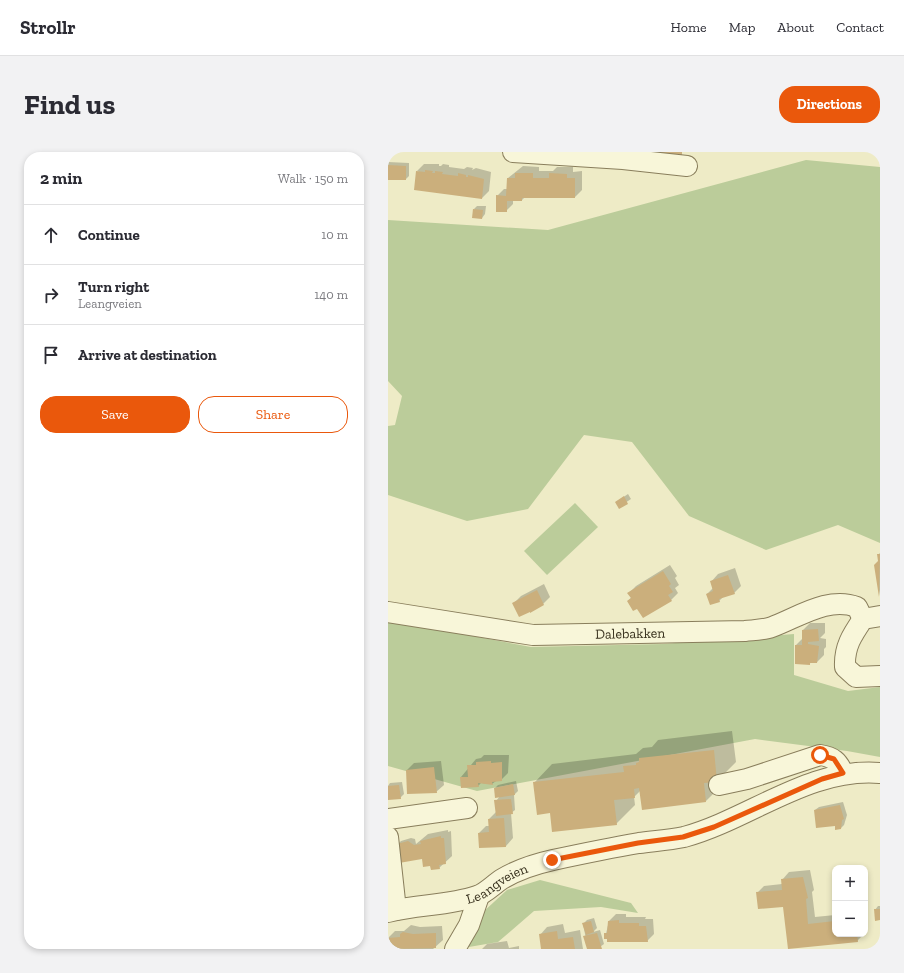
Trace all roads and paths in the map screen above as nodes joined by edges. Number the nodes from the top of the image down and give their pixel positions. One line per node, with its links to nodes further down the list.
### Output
1 (513, 152): 2 (street)
2 (687, 166)
3 (388, 612): 4 (street, Dalebakken)
4 (871, 618): 5 (street, Dalebakken)
5 (880, 676)
6 (843, 773): 7 (street, Leangveien); 8 (street); 12 (street, Leangveien)
7 (880, 773)
8 (719, 785)
9 (467, 808): 10 (street)
10 (388, 819)
11 (388, 837): 13 (street)
12 (479, 896): 13 (street, Leangveien); 14 (street)
13 (392, 911)
14 (455, 949)

